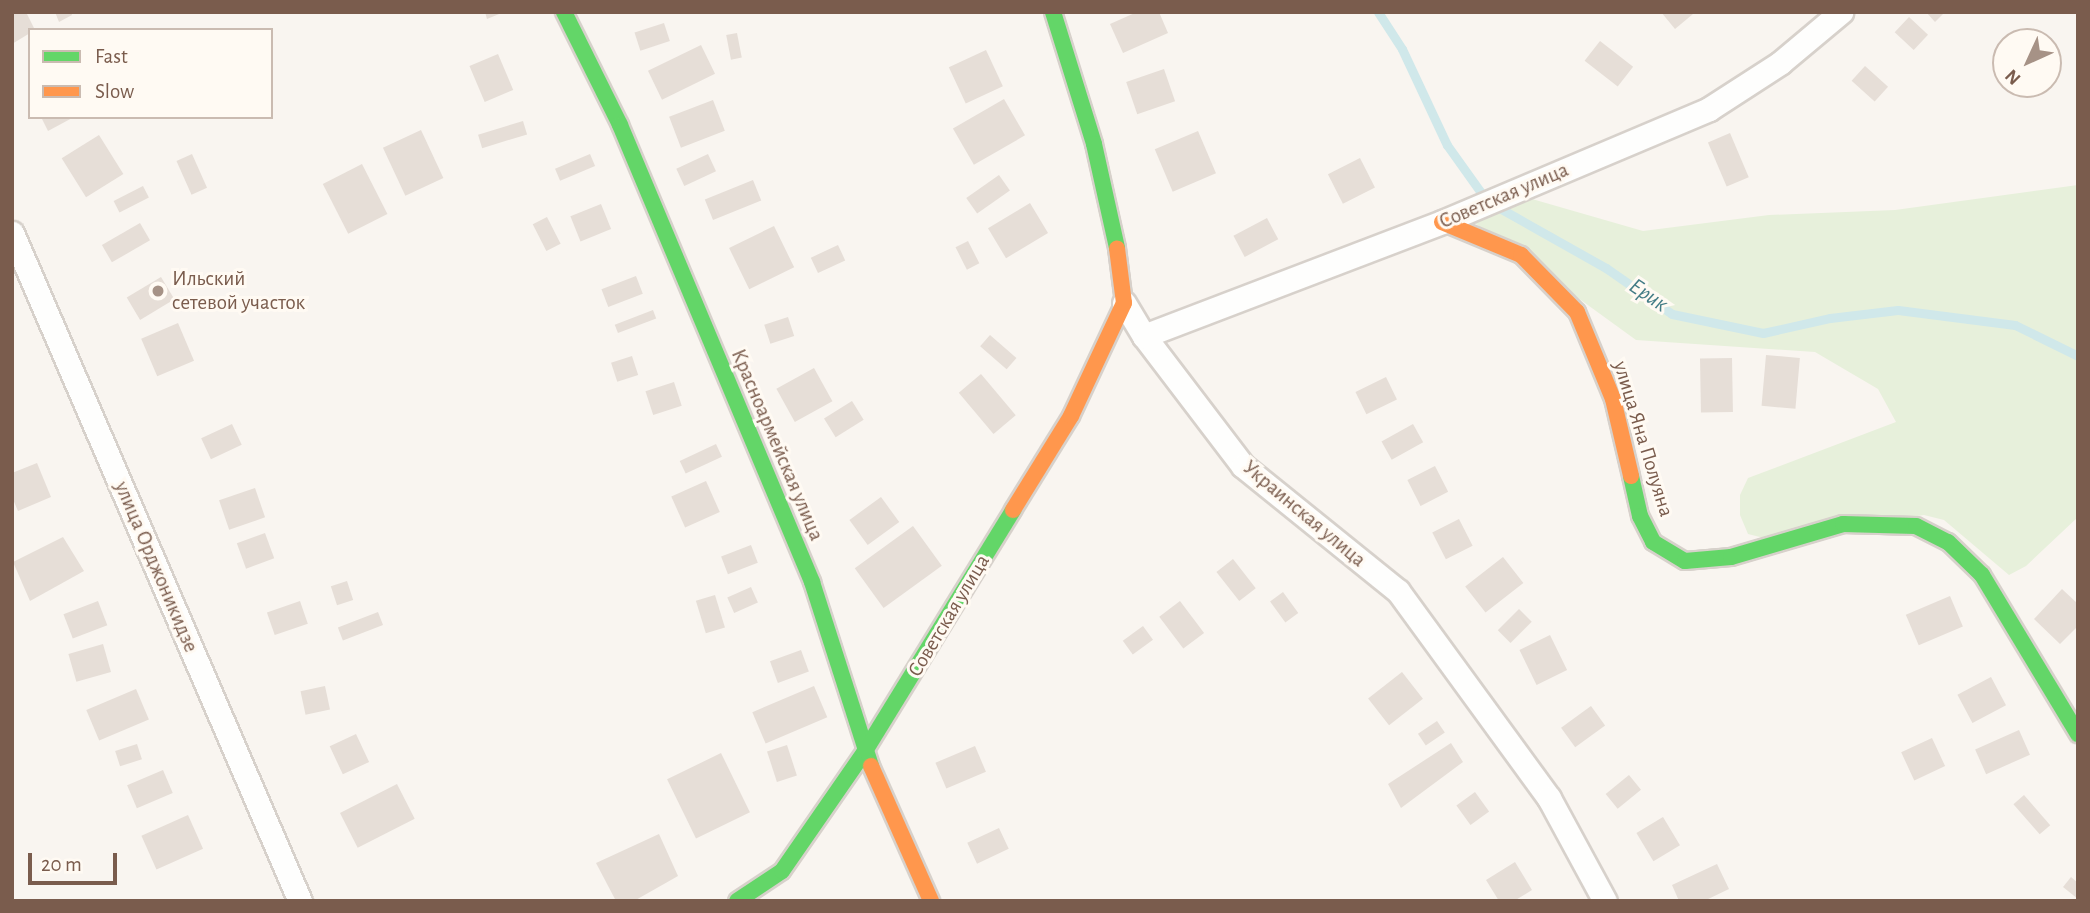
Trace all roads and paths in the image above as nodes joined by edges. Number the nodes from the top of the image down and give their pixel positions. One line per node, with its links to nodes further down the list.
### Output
1 (564, 12): 9 (street, Красноармейская улица)
2 (1053, 12): 6 (street, Украинская улица)
3 (1841, 12): 4 (street, Советская улица)
4 (1442, 222): 7 (street, Советская улица); 8 (street, улица Яна Полуяна)
5 (12, 233): 10 (street, улица Орджоникидзе)
6 (1124, 303): 7 (street, Украинская улица); 9 (street, Советская улица)
7 (1144, 336): 13 (street, Украинская улица)
8 (2078, 734)
9 (865, 751): 11 (street, Советская улица); 12 (street, Красноармейская улица)
10 (300, 901)
11 (737, 901)
12 (931, 901)
13 (1605, 901)

